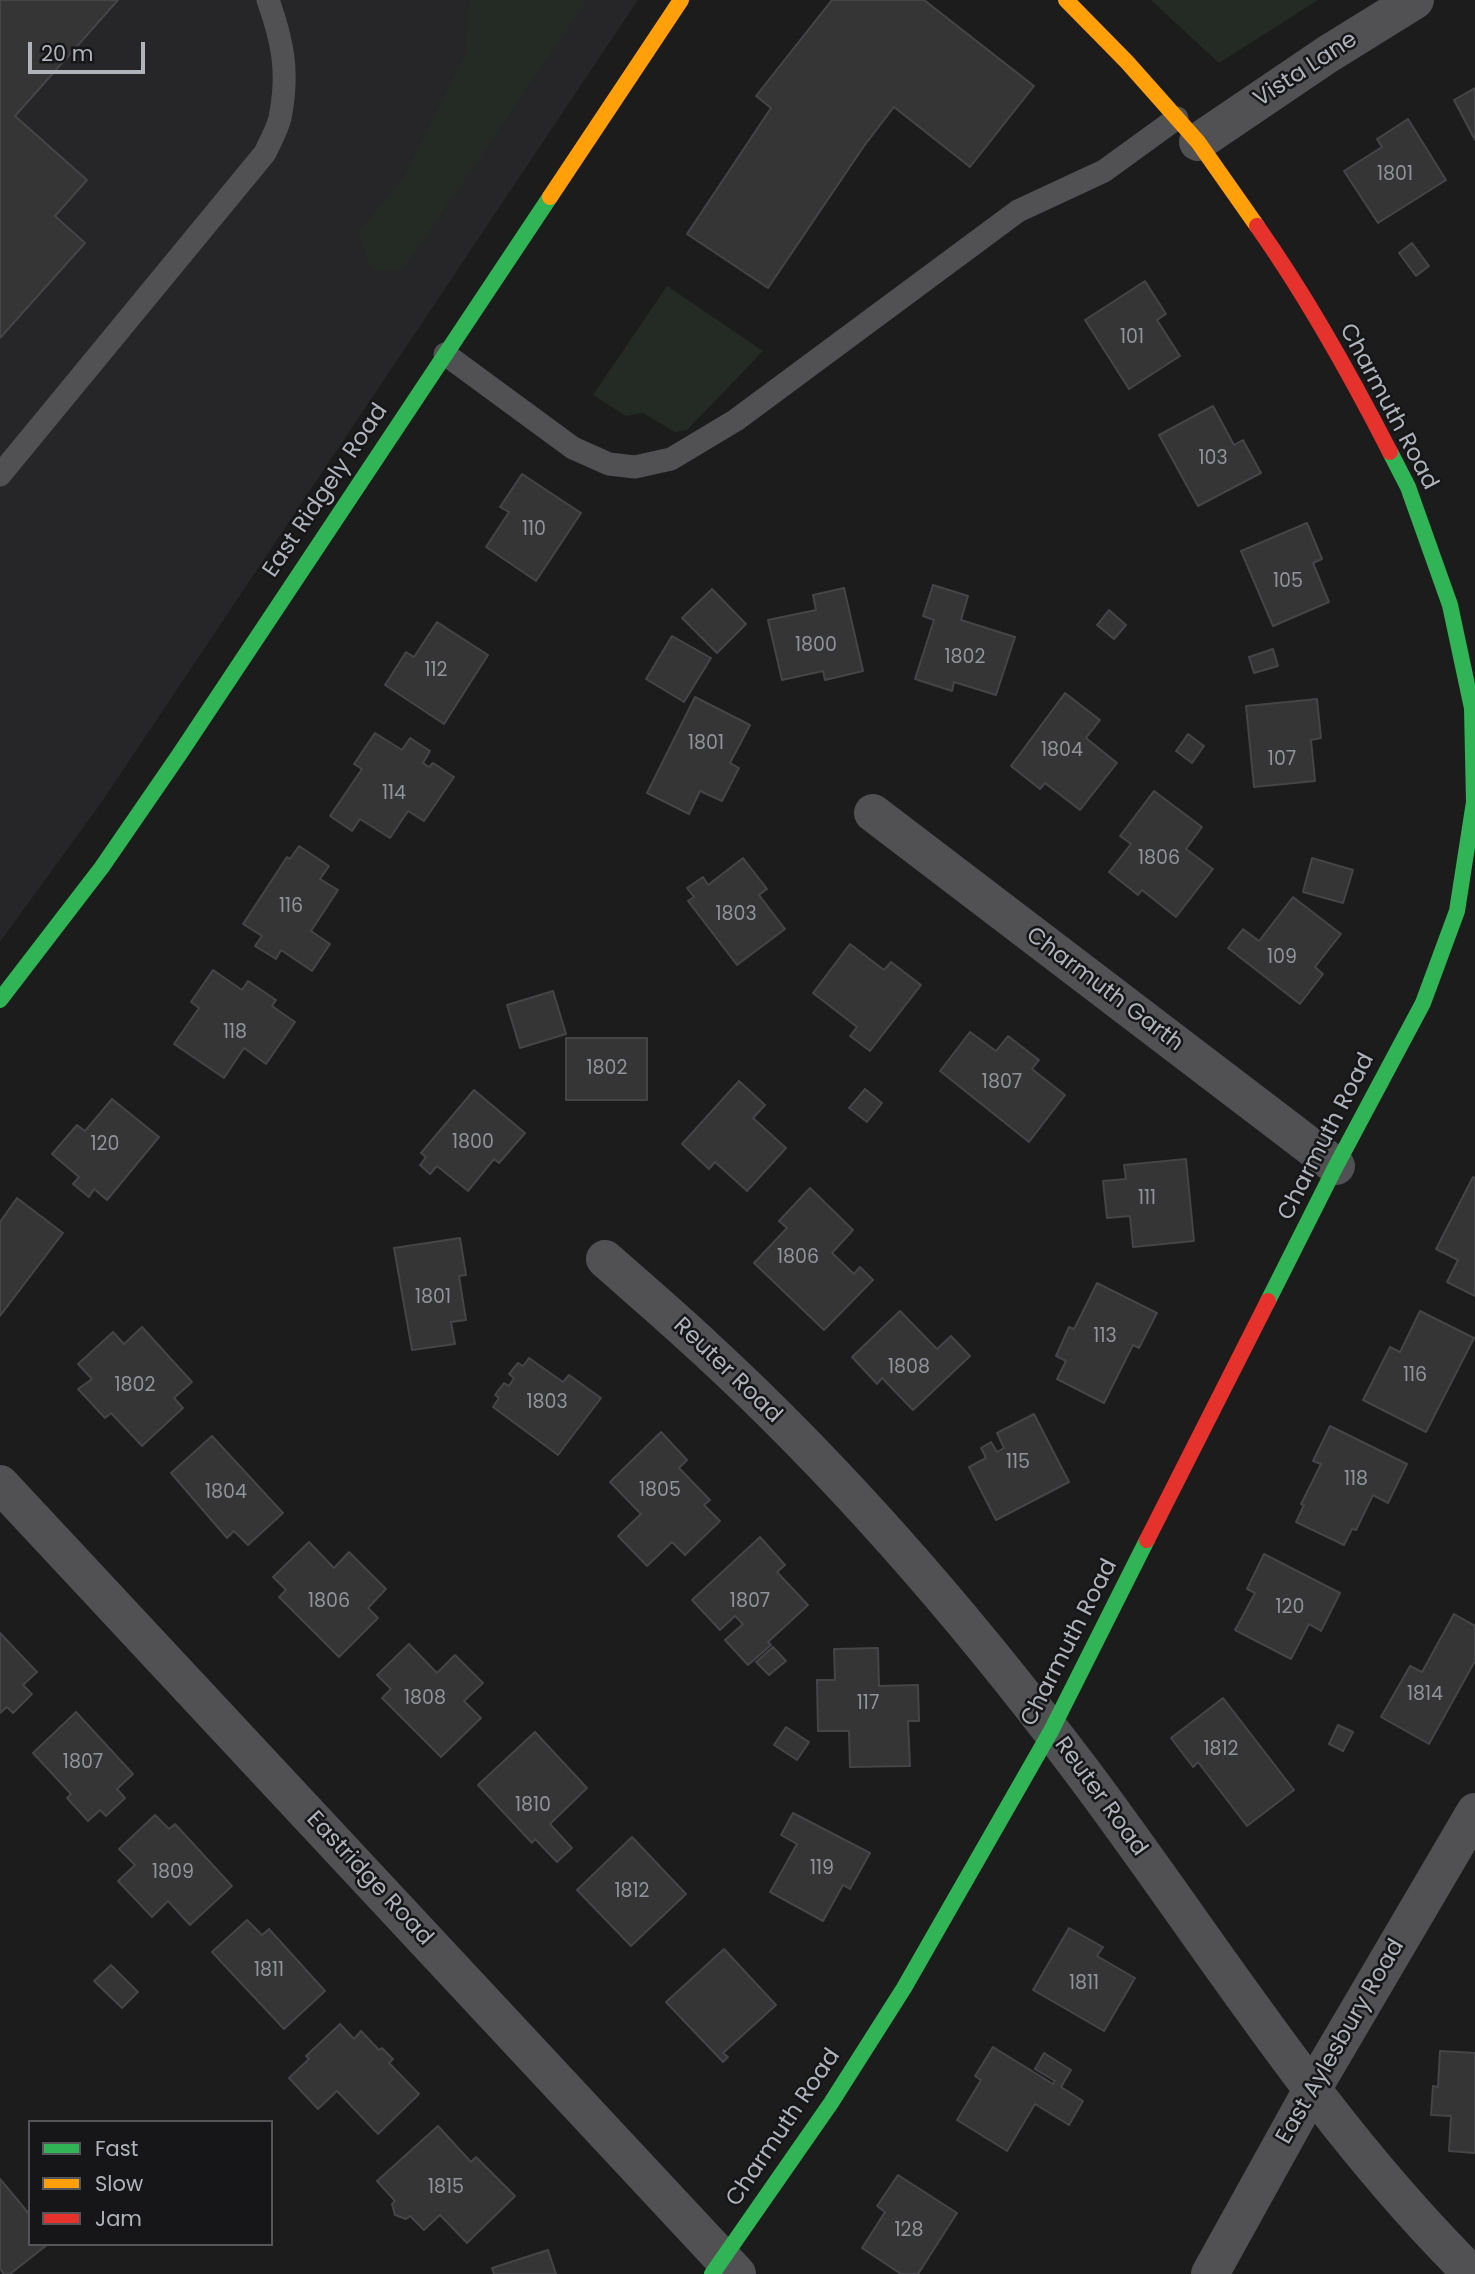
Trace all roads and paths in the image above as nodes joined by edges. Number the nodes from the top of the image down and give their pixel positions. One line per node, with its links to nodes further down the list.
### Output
1 (268, 0): 7 (lane)
2 (681, 0): 6 (street, East Ridgely Road)
3 (1066, 0): 5 (street, Charmuth Road)
4 (1415, 0): 5 (street, Vista Lane)
5 (1187, 130): 6 (lane); 10 (street, Charmuth Road)
6 (444, 354): 9 (street, East Ridgely Road)
7 (0, 475)
8 (873, 813): 10 (street, Charmuth Garth)
9 (0, 1000)
10 (1336, 1166): 13 (street, Charmuth Road)
11 (605, 1259): 13 (street, Reuter Road)
12 (0, 1484): 16 (street, Eastridge Road)
13 (1051, 1731): 15 (street, Reuter Road); 16 (street, Charmuth Road)
14 (1475, 1812): 15 (street, East Aylesbury Road)
15 (1313, 2088): 17 (street, East Aylesbury Road); 18 (street, Reuter Road)
16 (724, 2269)
17 (1210, 2274)
18 (1472, 2274)

